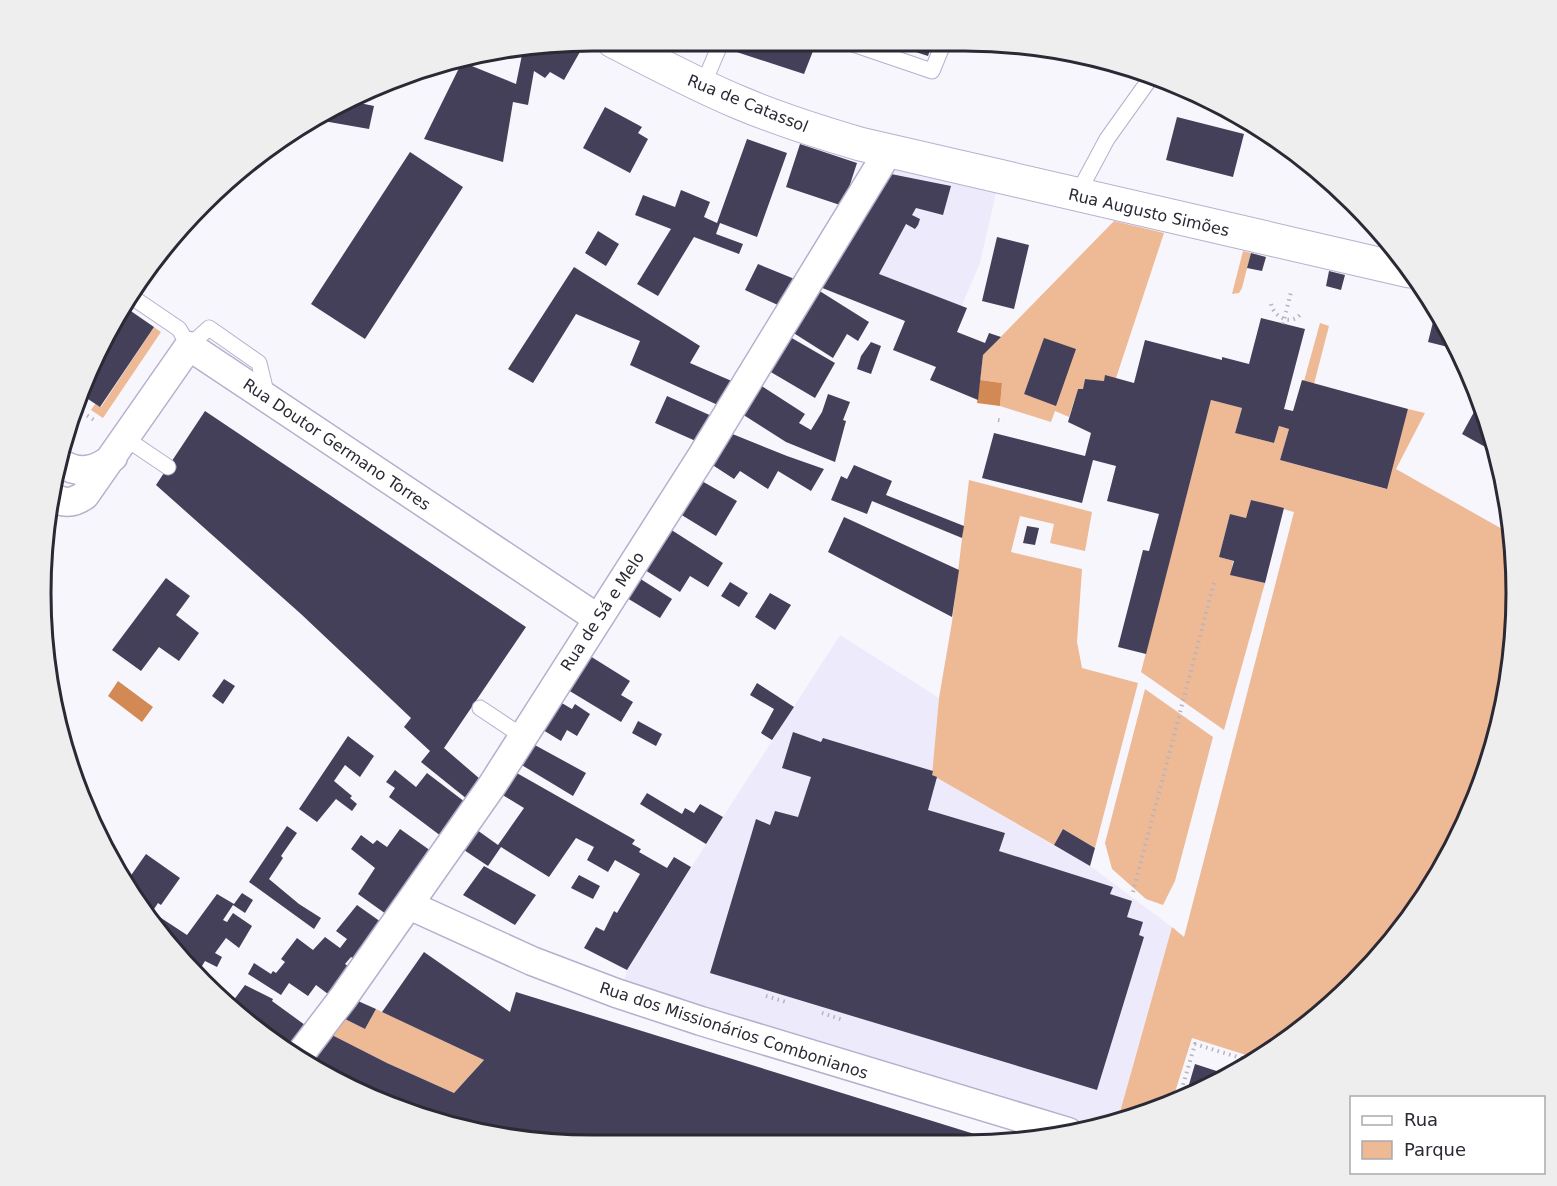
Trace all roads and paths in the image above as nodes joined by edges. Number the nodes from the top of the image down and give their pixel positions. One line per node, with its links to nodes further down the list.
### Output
1 (634, 51): 6 (main road, Rua de Catassol)
2 (717, 51): 6 (lane)
3 (873, 51): 4 (lane)
4 (940, 51)
5 (1147, 83): 8 (lane)
6 (702, 87): 7 (main road, Rua de Catassol)
7 (888, 152): 8 (main road, Rua Augusto Simões); 25 (street, Rua de Sá e Melo)
8 (1076, 195): 9 (main road, Rua Augusto Simões)
9 (1398, 268)
10 (1291, 292): 14 (path)
11 (137, 300): 15 (lane)
12 (1271, 304): 14 (path)
13 (1302, 312): 14 (path)
14 (1284, 318)
15 (189, 346): 20 (street); 25 (street, Rua Doutor Germano Torres)
16 (82, 412): 17 (path)
17 (94, 420)
18 (998, 420): 19 (path)
19 (1004, 421)
20 (119, 447): 21 (street); 22 (lane); 23 (street)
21 (66, 467)
22 (168, 467)
23 (59, 501)
24 (1215, 579): 28 (path)
25 (597, 618): 27 (street, Rua de Sá e Melo)
26 (480, 708): 27 (lane)
27 (522, 736): 29 (street, Rua de Sá e Melo)
28 (1133, 891)
29 (409, 904): 34 (street, Rua de Sá e Melo); 37 (street, Rua dos Missionários Combonianos)
30 (766, 996): 31 (path)
31 (786, 1002)
32 (822, 1013): 33 (path)
33 (843, 1020)
34 (303, 1051)
35 (1241, 1058): 36 (path)
36 (1182, 1089)
37 (1053, 1127)

